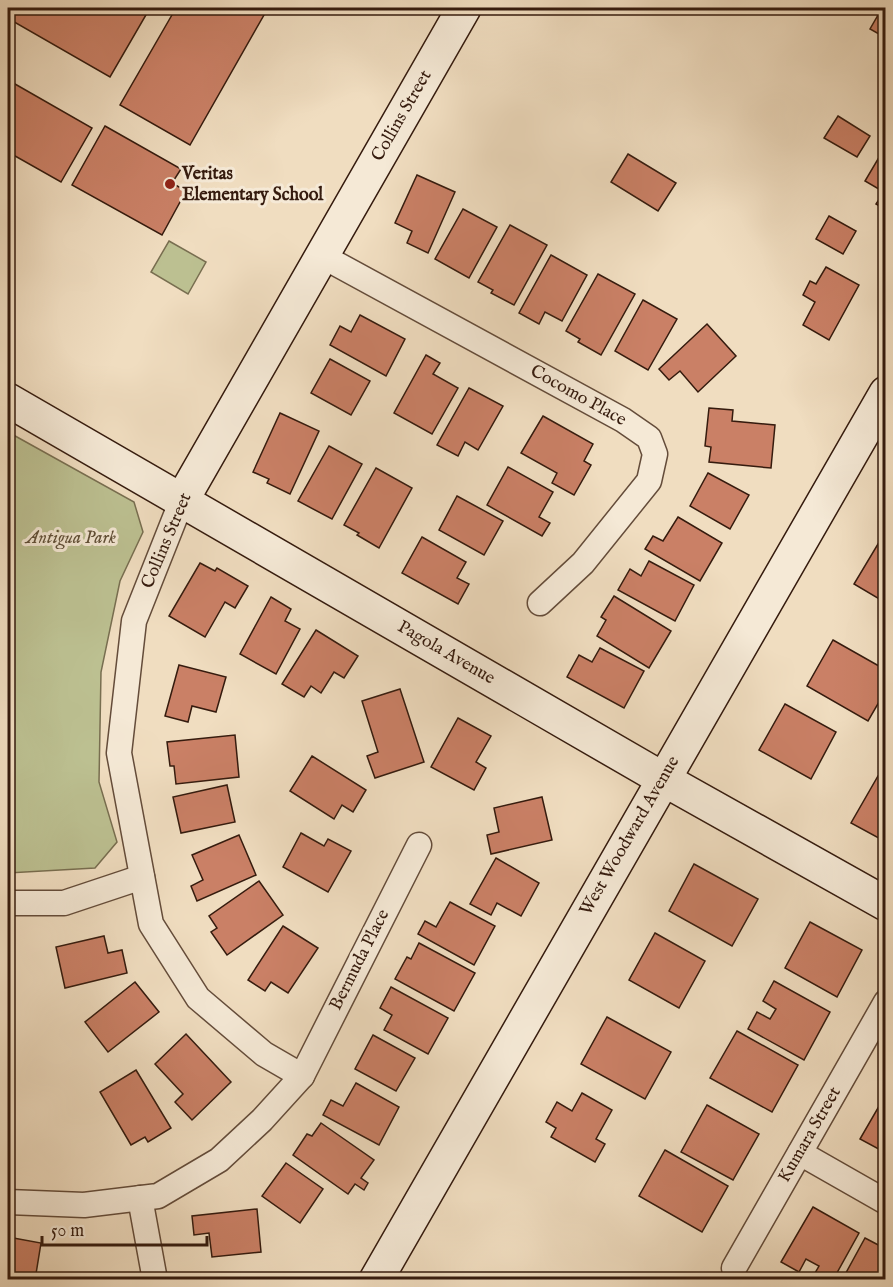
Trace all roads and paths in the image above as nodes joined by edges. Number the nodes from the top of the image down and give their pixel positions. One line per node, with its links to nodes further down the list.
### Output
1 (464, 8): 2 (street, Collins Street)
2 (322, 256): 5 (street, Collins Street); 6 (street, Cocomo Place)
3 (885, 393): 7 (street, West Woodward Avenue)
4 (8, 400): 5 (street, Pagola Avenue)
5 (182, 500): 7 (street, Pagola Avenue); 9 (street, Collins Street)
6 (540, 603)
7 (663, 779): 11 (street, Pagola Avenue); 20 (street, West Woodward Avenue)
8 (419, 845): 13 (street, Bermuda Place)
9 (142, 877): 10 (street); 13 (street, Collins Street)
10 (8, 903)
11 (885, 904)
12 (885, 1002): 14 (street, Kumara Street)
13 (302, 1076): 15 (street, Bermuda Place)
14 (800, 1153): 17 (street); 18 (street, Kumara Street)
15 (140, 1198): 16 (street, Bermuda Place); 19 (street)
16 (8, 1202)
17 (885, 1202)
18 (734, 1268)
19 (155, 1280)
20 (376, 1280)

